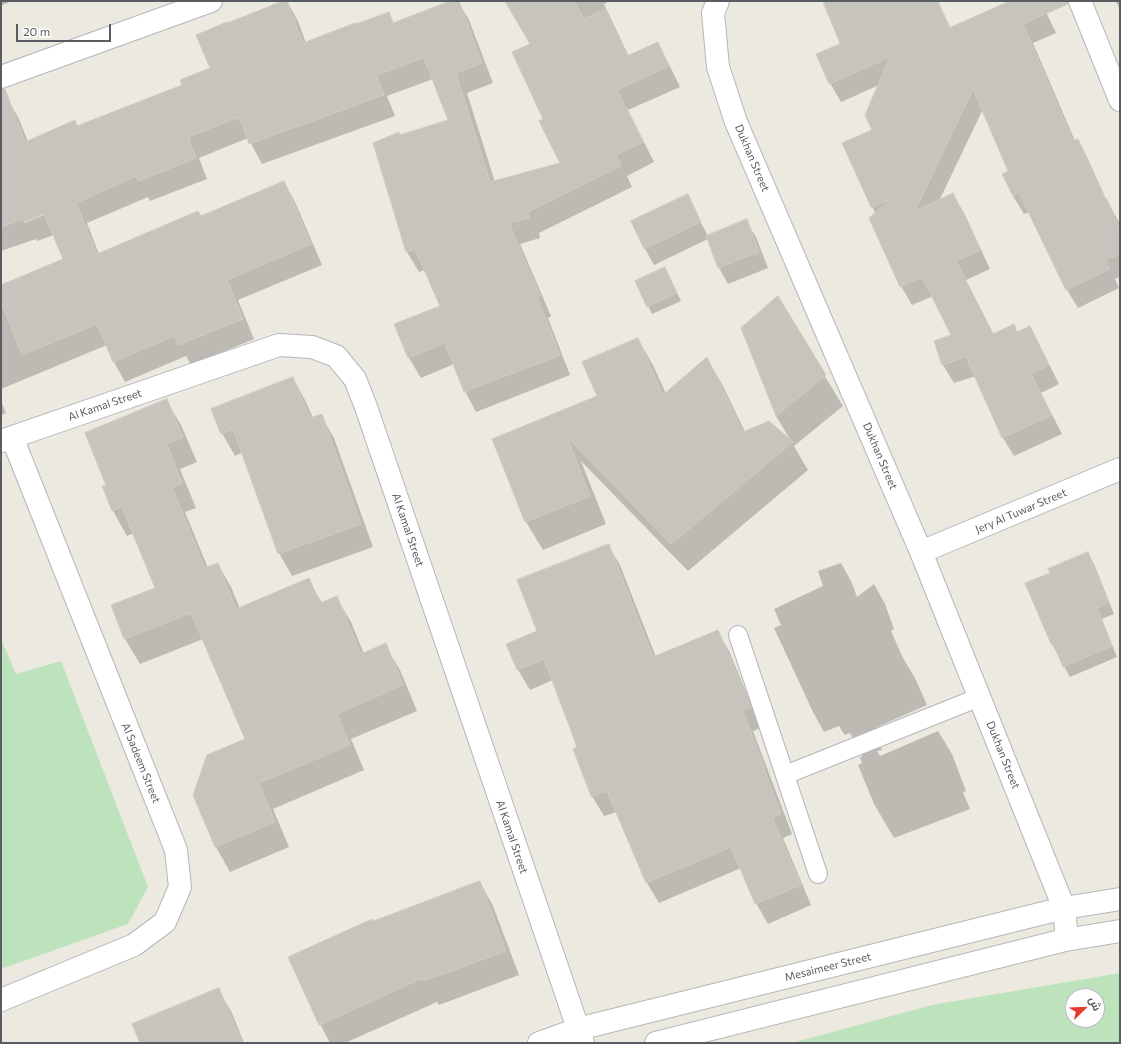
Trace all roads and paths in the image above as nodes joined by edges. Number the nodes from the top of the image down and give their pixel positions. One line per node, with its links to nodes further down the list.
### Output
1 (211, 1): 4 (street)
2 (718, 1): 8 (street, Dukhan Street)
3 (1080, 1): 5 (street)
4 (1, 76)
5 (1120, 100)
6 (7, 439): 17 (street, Al Sadeem Street); 18 (street, Al Kamal Street)
7 (1120, 469): 8 (street, Jery Al Tuwar Street)
8 (921, 552): 10 (street, Dukhan Street)
9 (738, 635): 11 (lane)
10 (980, 697): 11 (lane); 14 (street, Dukhan Street)
11 (785, 775): 12 (lane)
12 (818, 874)
13 (1120, 899): 14 (street, Mesaimeer Street)
14 (1064, 908): 16 (street, Dukhan Street); 18 (street, Mesaimeer Street)
15 (1120, 931): 16 (street)
16 (1065, 940): 20 (street)
17 (1, 1000)
18 (580, 1036): 19 (street, Mesaimeer Street)
19 (539, 1043)
20 (656, 1043)

